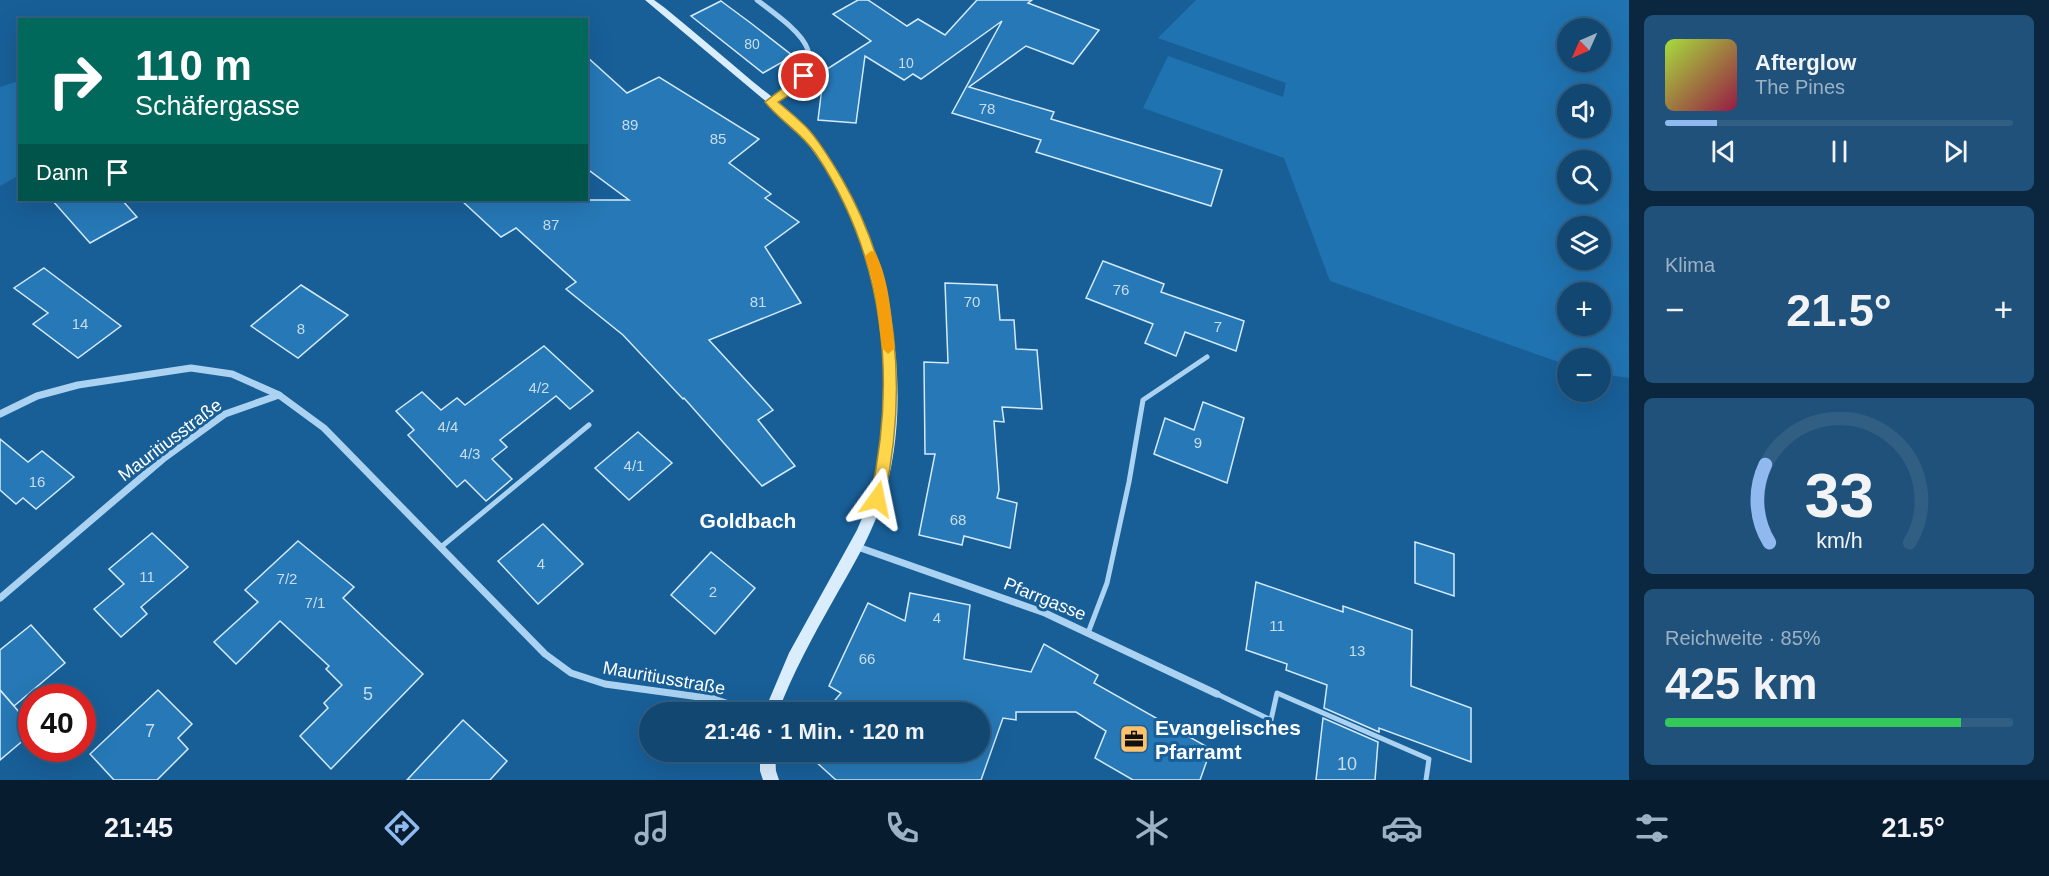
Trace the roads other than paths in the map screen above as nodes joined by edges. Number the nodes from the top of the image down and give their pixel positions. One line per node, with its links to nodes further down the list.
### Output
1 (649, 0): 3 (street)
2 (757, 0): 3 (street)
3 (771, 102): 8 (street)
4 (1207, 357): 11 (lane)
5 (279, 395): 6 (street); 9 (street, Mauritiusstraße); 10 (street, Mauritiusstraße)
6 (0, 414)
7 (589, 425): 9 (lane)
8 (855, 546): 11 (street, Pfarrgasse); 14 (street)
9 (441, 547): 13 (street, Mauritiusstraße)
10 (0, 598)
11 (1088, 633): 12 (street, Pfarrgasse)
12 (1217, 694): 17 (lane)
13 (723, 702)
14 (775, 702)
15 (768, 762): 16 (street)
16 (771, 780)
17 (1426, 780)

